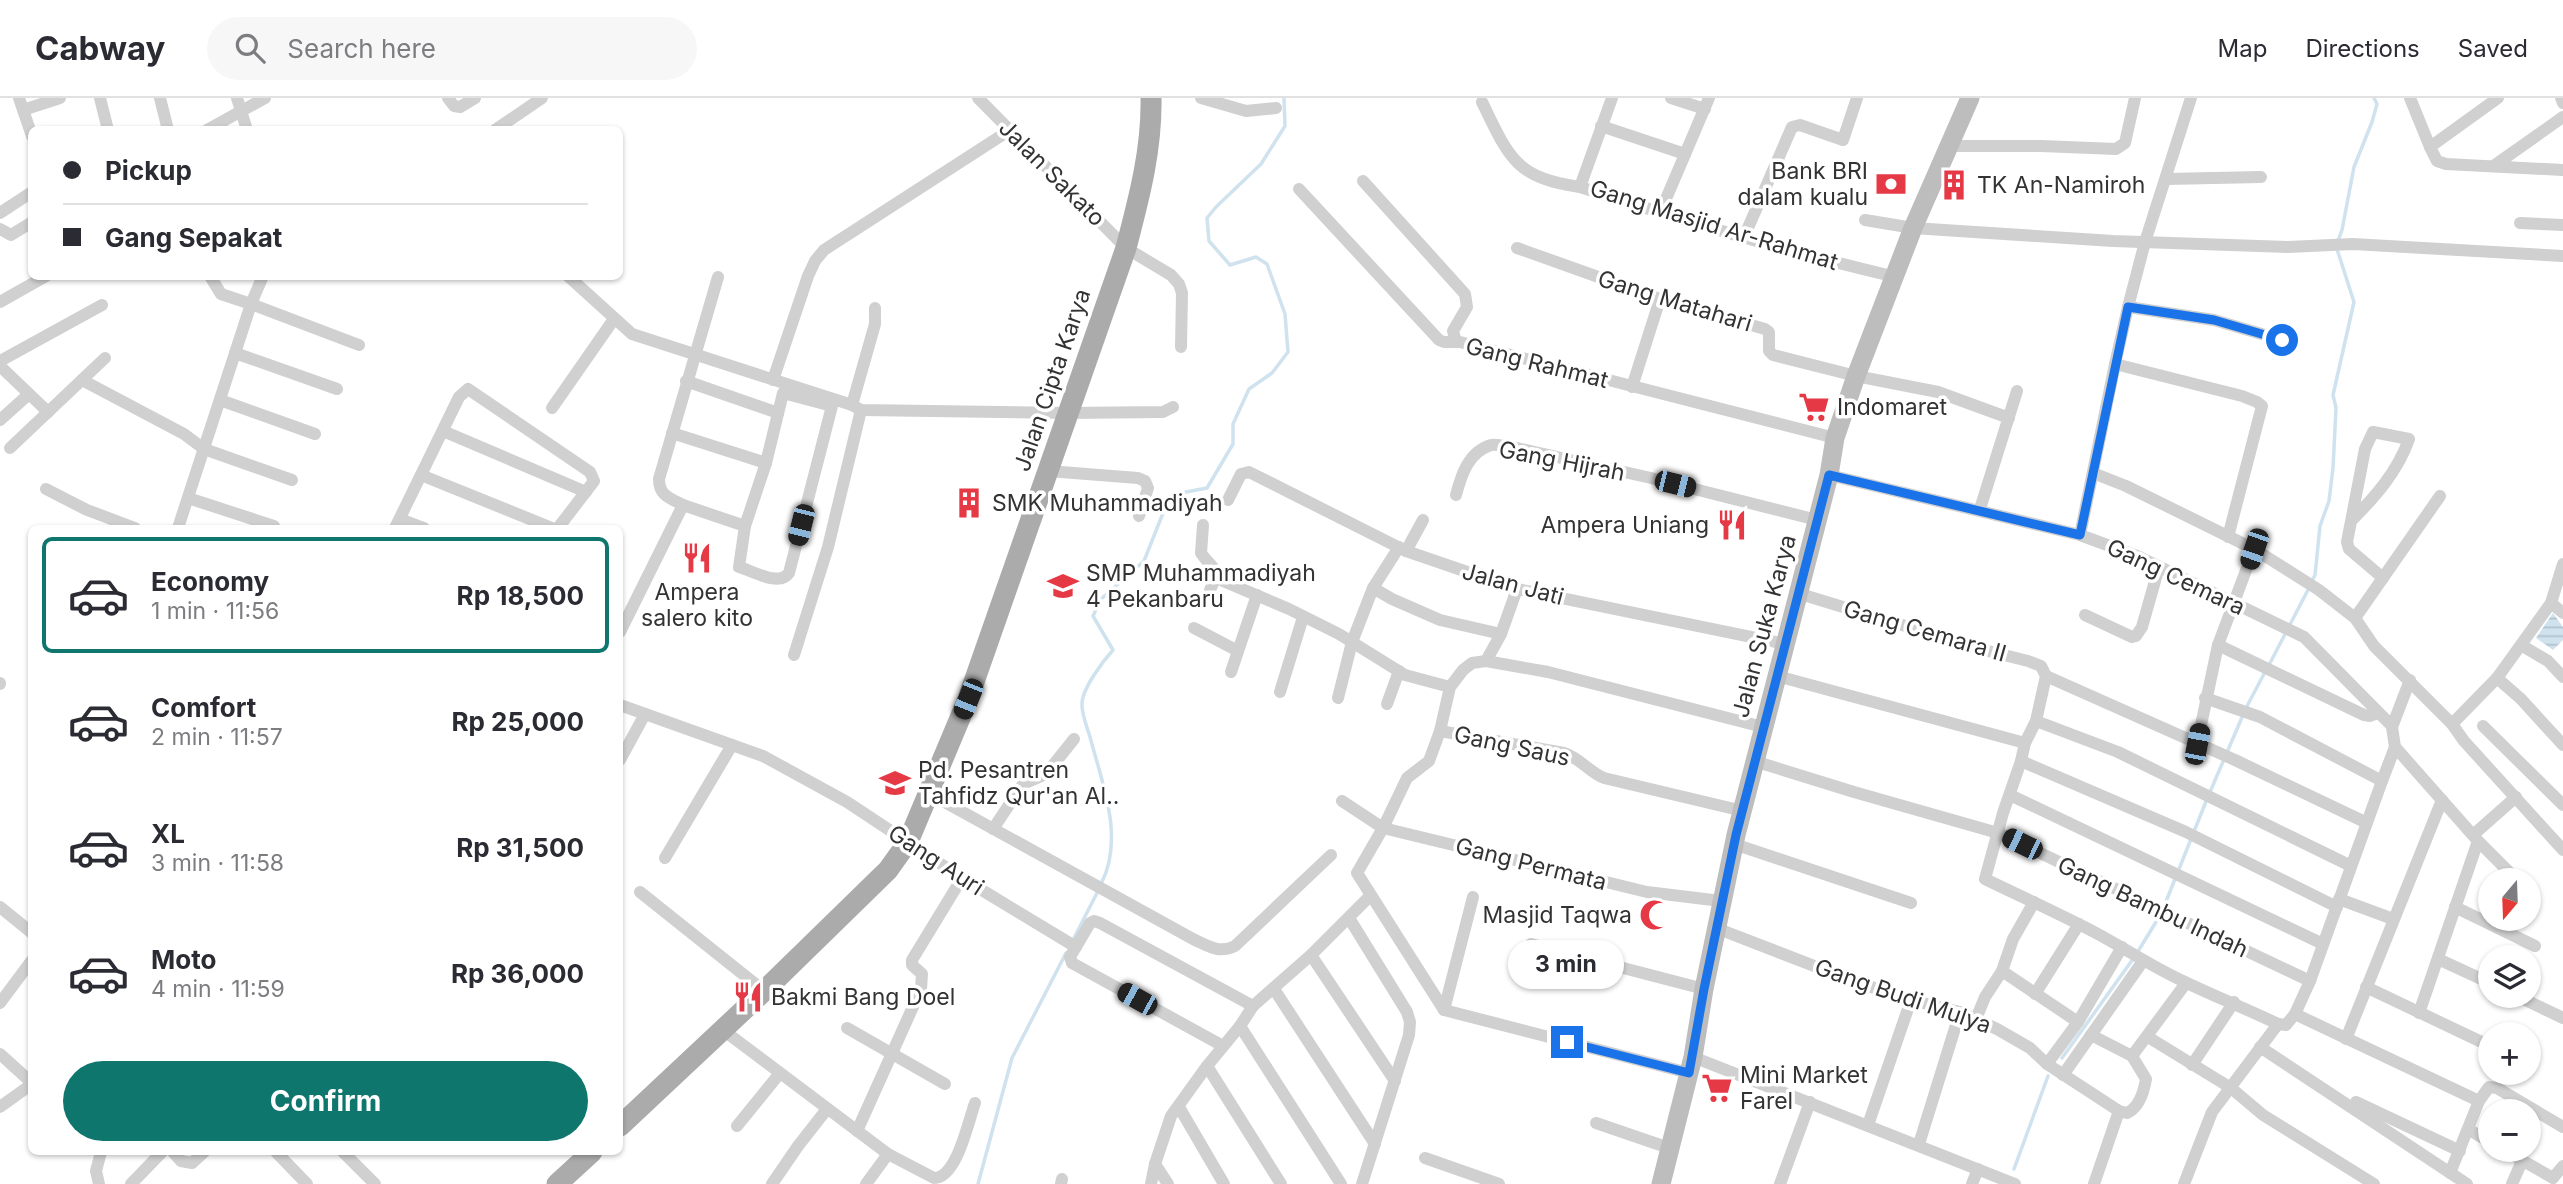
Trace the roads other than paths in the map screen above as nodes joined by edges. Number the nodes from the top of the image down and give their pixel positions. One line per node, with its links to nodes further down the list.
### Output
1 (61, 98): 23 (street)
2 (100, 98): 28 (street)
3 (160, 98): 29 (street)
4 (265, 98): 24 (street)
5 (448, 98): 6 (street)
6 (475, 98)
7 (542, 98): 32 (street)
8 (978, 98): 34 (street, Jalan Sakato)
9 (1151, 98): 56 (main road, Jalan Cipta Karya)
10 (1201, 98): 25 (street)
11 (1612, 98): 33 (street, Gang Masjid Ar-Rahmat)
12 (1671, 98): 21 (street)
13 (1857, 98): 54 (street)
14 (1970, 98): 35 (main road, Jalan Suka Karya)
15 (2135, 98): 35 (street)
16 (2191, 98): 41 (street)
17 (2498, 98): 36 (street)
18 (2561, 98): 22 (street)
19 (2416, 101): 36 (street)
20 (1482, 102): 43 (street)
21 (1707, 103): 37 (street)
22 (2563, 103)
23 (21, 104): 27 (street)
24 (239, 104): 30 (street); 31 (street)
25 (1276, 108)
26 (2563, 117): 38 (street)
27 (29, 126)
28 (107, 126)
29 (167, 126)
30 (212, 126)
31 (246, 126)
32 (501, 126)
33 (1601, 126): 37 (street); 43 (street, Gang Masjid Ar-Rahmat)
34 (1010, 130): 56 (street, Jalan Sakato); 83 (street)
35 (1948, 146): 52 (main road, Jalan Suka Karya)
36 (2430, 148): 38 (street)
37 (1685, 154): 47 (street)
38 (2496, 166): 39 (street)
39 (2563, 170)
40 (2261, 177): 41 (street)
41 (2166, 180): 55 (street)
42 (1363, 181): 73 (street)
43 (1580, 187): 47 (street, Gang Masjid Ar-Rahmat)
44 (1299, 189): 73 (street, Gang Rahmat)
45 (28, 195): 46 (street)
46 (0, 213)
47 (1660, 213): 54 (street, Gang Masjid Ar-Rahmat)
48 (1865, 220): 52 (street)
49 (2520, 223): 51 (street)
50 (28, 225): 53 (street)
51 (2563, 225)
52 (1913, 228): 55 (street); 60 (main road, Jalan Suka Karya)
53 (0, 229)
54 (1744, 237): 60 (street, Gang Masjid Ar-Rahmat)
55 (2144, 242): 58 (street); 69 (street)
56 (1126, 248): 75 (street, Jalan Sakato); 95 (main road, Jalan Cipta Karya)
57 (1517, 248): 65 (street, Gang Matahari)
58 (2563, 256)
59 (718, 277): 77 (street)
60 (1896, 277): 81 (main road, Jalan Suka Karya)
61 (39, 280): 66 (street)
62 (213, 280): 67 (street)
63 (261, 280): 67 (street)
64 (572, 280): 71 (street)
65 (1660, 299): 81 (street, Gang Matahari); 85 (street)
66 (0, 302)
67 (251, 304): 74 (street); 76 (street)
68 (102, 305): 79 (street)
69 (2128, 307): 72 (street); 80 (street)
70 (875, 308): 92 (street)
71 (614, 319): 77 (street); 91 (street)
72 (2282, 340)
73 (1456, 342): 85 (street, Gang Rahmat)
74 (359, 345)
75 (1181, 347)
76 (235, 353): 86 (street); 89 (street)
77 (694, 354): 83 (street); 84 (street)
78 (105, 358): 82 (street)
79 (0, 363): 88 (street)
80 (2115, 364): 106 (street); 131 (street)
81 (1856, 376): 96 (street); 101 (main road, Jalan Suka Karya)
82 (82, 380): 93 (street); 103 (street)
83 (773, 380): 92 (street)
84 (687, 381): 94 (street); 99 (street)
85 (1632, 387): 101 (street, Gang Rahmat)
86 (337, 389)
87 (2018, 391): 96 (street)
88 (29, 394): 93 (street); 97 (street)
89 (220, 400): 100 (street); 103 (street)
90 (1173, 407): 95 (street)
91 (552, 408)
92 (857, 408): 95 (street); 155 (street)
93 (48, 412): 102 (street)
94 (778, 413): 104 (street); 129 (street)
95 (1068, 413): 105 (main road, Jalan Cipta Karya)
96 (2009, 418): 117 (street)
97 (0, 420)
98 (443, 430): 107 (street); 111 (street); 111 (street)
99 (672, 433): 104 (street); 116 (street)
100 (315, 434)
101 (1835, 438): 108 (main road, Jalan Suka Karya)
102 (10, 447)
103 (204, 449): 109 (street); 114 (street)
104 (766, 463): 129 (street)
105 (1048, 471): 118 (street); 188 (main road, Jalan Cipta Karya)
106 (2093, 473): 130 (street); 131 (street)
107 (421, 475): 122 (street); 126 (street)
108 (1829, 475): 117 (street, Gang Cemara); 120 (main road, Jalan Suka Karya)
109 (292, 480)
110 (46, 489): 123 (street)
111 (586, 492): 127 (street)
112 (1456, 495): 120 (street, Gang Hijrah)
113 (2440, 496): 136 (street)
114 (188, 498): 124 (street); 125 (street)
115 (1228, 500): 132 (street, Jalan Jati)
116 (683, 505): 129 (street); 147 (street)
117 (1980, 509): 130 (street, Gang Cemara)
118 (1139, 516)
119 (1423, 520): 132 (street)
120 (1817, 520): 139 (main road, Jalan Suka Karya)
121 (2352, 520): 121 (street); 136 (street)
122 (398, 524)
123 (127, 525)
124 (179, 525)
125 (271, 525)
126 (545, 525)
127 (560, 525)
128 (1203, 525): 140 (street)
129 (745, 526)
130 (2080, 535): 135 (street, Gang Cemara)
131 (2228, 537): 133 (street)
132 (1402, 549): 137 (street); 138 (street, Jalan Jati)
133 (2254, 549): 142 (street); 146 (street)
134 (2563, 564): 141 (street)
135 (2159, 567): 142 (street, Gang Cemara); 144 (street)
136 (2383, 578): 146 (street)
137 (1373, 588): 149 (street); 150 (street)
138 (1517, 589): 149 (street); 151 (street, Jalan Jati)
139 (1797, 593): 151 (main road, Jalan Suka Karya); 160 (street, Gang Cemara II)
140 (1257, 595): 145 (street); 154 (street)
141 (2551, 603): 143 (street); 153 (street)
142 (2235, 605): 152 (street); 170 (street, Gang Cemara)
143 (2563, 613)
144 (2085, 615)
145 (1303, 617): 150 (street); 165 (street)
146 (2355, 618): 163 (street)
147 (623, 626)
148 (1194, 628): 154 (street)
149 (1502, 635): 156 (street)
150 (1352, 642): 157 (street); 166 (street)
151 (1786, 644): 159 (main road, Jalan Suka Karya)
152 (2218, 645): 167 (street); 170 (street)
153 (2521, 645): 161 (street); 162 (street)
154 (1238, 651): 158 (street)
155 (794, 655)
156 (1486, 661): 164 (street); 176 (street)
157 (1399, 671): 164 (street); 168 (street)
158 (1231, 672)
159 (1777, 676): 176 (main road, Jalan Suka Karya); 179 (street)
160 (2046, 676): 172 (street); 180 (street, Gang Cemara II)
161 (2563, 677)
162 (2497, 678): 173 (street); 182 (street)
163 (2410, 680): 173 (street); 174 (street)
164 (1450, 687): 177 (street)
165 (1280, 692)
166 (1338, 698)
167 (2205, 698): 180 (street); 187 (street)
168 (1387, 704)
169 (623, 706): 171 (street, Gang Auri)
170 (2378, 713): 174 (street, Gang Cemara)
171 (645, 714): 181 (street, Gang Auri); 184 (street)
172 (2036, 721): 179 (street); 205 (street)
173 (2452, 724): 190 (street)
174 (2392, 726): 183 (street)
175 (2483, 726): 193 (street)
176 (1763, 727): 185 (main road, Jalan Suka Karya)
177 (1440, 731): 194 (street, Gang Saus); 196 (street)
178 (1074, 739): 197 (street)
179 (2025, 743): 186 (street)
180 (2197, 744): 195 (street, Gang Cemara II)
181 (732, 745): 200 (street, Gang Auri); 204 (street)
182 (2563, 745)
183 (2395, 747): 187 (street); 191 (street)
184 (623, 754)
185 (1754, 761): 194 (main road, Jalan Suka Karya); 198 (street, Gang Bambu Indah)
186 (2021, 761): 189 (street); 214 (street)
187 (2382, 781): 195 (street)
188 (930, 794): 197 (street); 200 (main road, Jalan Cipta Karya)
189 (2010, 795): 198 (street); 224 (street)
190 (2515, 797): 199 (street); 202 (street)
191 (2442, 800): 199 (street); 218 (street)
192 (1342, 801): 196 (street, Gang Permata)
193 (2563, 805)
194 (1743, 811): 201 (main road, Jalan Suka Karya)
195 (2367, 823): 205 (street)
196 (1383, 828): 209 (street); 211 (street, Gang Permata)
197 (993, 829): 203 (street)
198 (1998, 833): 212 (street); 233 (street, Gang Bambu Indah)
199 (2475, 838): 206 (street); 216 (street)
200 (908, 842): 207 (street, Gang Auri); 238 (main road, Jalan Cipta Karya)
201 (1734, 844): 211 (main road, Jalan Suka Karya); 213 (street)
202 (2563, 850)
203 (1331, 855)
204 (665, 858)
205 (2351, 866): 214 (street)
206 (2505, 868)
207 (962, 878): 225 (street, Gang Auri); 262 (street)
208 (640, 892): 238 (street)
209 (1370, 896): 217 (street); 245 (street)
210 (1473, 897): 245 (street)
211 (1721, 901): 220 (main road, Jalan Suka Karya)
212 (2034, 902): 219 (street); 231 (street)
213 (1911, 903)
214 (2338, 903): 218 (street); 224 (street)
215 (0, 906): 221 (street)
216 (2455, 908): 222 (street); 229 (street)
217 (1349, 918): 228 (street); 272 (street)
218 (2393, 919): 235 (street)
219 (2079, 924): 227 (street); 239 (street)
220 (1716, 928): 237 (main road, Jalan Suka Karya); 240 (street, Gang Budi Mulya)
221 (28, 930)
222 (2507, 932): 226 (street)
223 (1531, 944): 237 (street)
224 (2323, 944): 233 (street)
225 (1073, 945): 243 (street); 260 (street)
226 (2533, 945)
227 (2133, 954): 234 (street); 251 (street); 256 (street)
228 (1311, 955): 236 (street); 272 (street)
229 (2438, 959): 232 (street); 247 (street)
230 (28, 965): 242 (street)
231 (2002, 971): 239 (street); 250 (street)
232 (2478, 977)
233 (2310, 981): 248 (street)
234 (2186, 983): 241 (street); 257 (street)
235 (2366, 987): 247 (street); 258 (street)
236 (1274, 989): 243 (street); 296 (street)
237 (1704, 989): 266 (main road, Jalan Suka Karya)
238 (764, 991): 255 (main road, Jalan Cipta Karya)
239 (2035, 994): 251 (street)
240 (1911, 1000): 246 (street, Gang Budi Mulya); 290 (street)
241 (2234, 1002): 252 (street); 267 (street)
242 (0, 1003)
243 (1253, 1006): 253 (street)
244 (2541, 1007): 249 (street)
245 (1444, 1010): 266 (street)
246 (1960, 1012): 250 (street, Gang Budi Mulya); 297 (street)
247 (2420, 1013): 259 (street)
248 (2295, 1014): 252 (street); 258 (street)
249 (2563, 1018)
250 (1976, 1019): 265 (street, Gang Budi Mulya)
251 (2078, 1022): 265 (street)
252 (2278, 1024): 261 (street)
253 (1240, 1026): 260 (street); 327 (street)
254 (848, 1028): 262 (street)
255 (723, 1030): 269 (street); 288 (main road, Jalan Cipta Karya)
256 (2091, 1035): 264 (street); 270 (street)
257 (2148, 1037): 264 (street); 267 (street)
258 (2346, 1039): 279 (street)
259 (2478, 1040)
260 (1223, 1046): 268 (street)
261 (2260, 1047): 274 (street); 276 (street)
262 (892, 1053): 273 (street); 294 (street)
263 (0, 1054): 271 (street)
264 (2132, 1056): 286 (street)
265 (2047, 1064): 270 (street, Gang Budi Mulya)
266 (1691, 1065): 280 (street); 298 (main road, Jalan Suka Karya)
267 (2192, 1065): 276 (street)
268 (1207, 1066): 284 (street); 326 (street)
269 (780, 1073): 285 (street); 291 (street)
270 (2063, 1075): 286 (street, Gang Budi Mulya)
271 (28, 1079)
272 (1395, 1081): 296 (street)
273 (945, 1084)
274 (2319, 1085): 299 (street); 314 (street)
275 (28, 1086): 283 (street)
276 (2231, 1088): 334 (street); 335 (street)
277 (2480, 1099): 278 (street)
278 (2515, 1099)
279 (2478, 1101)
280 (1810, 1102): 290 (street); 316 (street)
281 (975, 1103): 300 (street)
282 (2478, 1104): 293 (street)
283 (0, 1107)
284 (1179, 1107): 311 (street); 325 (street)
285 (827, 1109): 294 (street); 321 (street)
286 (2119, 1111): 333 (street)
287 (2541, 1114): 292 (street)
288 (623, 1123)
289 (1597, 1123): 298 (street)
290 (1868, 1125): 297 (street)
291 (737, 1126)
292 (2563, 1127)
293 (2468, 1129): 295 (street); 299 (street)
294 (857, 1131): 300 (street)
295 (2478, 1135)
296 (1375, 1144): 328 (street)
297 (1919, 1144): 313 (street)
298 (1672, 1149): 330 (main road, Jalan Suka Karya)
299 (2460, 1151): 314 (street)
300 (888, 1154): 322 (street)
301 (100, 1155): 317 (street)
302 (159, 1155): 318 (street)
303 (176, 1155): 304 (street)
304 (201, 1155)
305 (279, 1155): 315 (street)
306 (346, 1155): 319 (street)
307 (589, 1155): 320 (main road)
308 (1425, 1158): 329 (street)
309 (2522, 1162): 337 (street)
310 (2524, 1162): 312 (street)
311 (1155, 1164): 323 (street); 324 (street)
312 (2563, 1166)
313 (1978, 1169): 331 (street); 332 (street)
314 (2450, 1173): 336 (street)
315 (304, 1183)
316 (1784, 1183)
317 (99, 1184)
318 (131, 1184)
319 (375, 1184)
320 (556, 1184)
321 (772, 1184)
322 (866, 1184)
323 (1151, 1184)
324 (1168, 1184)
325 (1224, 1184)
326 (1281, 1184)
327 (1341, 1184)
328 (1362, 1184)
329 (1499, 1184)
330 (1661, 1184)
331 (1972, 1184)
332 (2015, 1184)
333 (2094, 1184)
334 (2184, 1184)
335 (2374, 1184)
336 (2466, 1184)
337 (2512, 1184)

